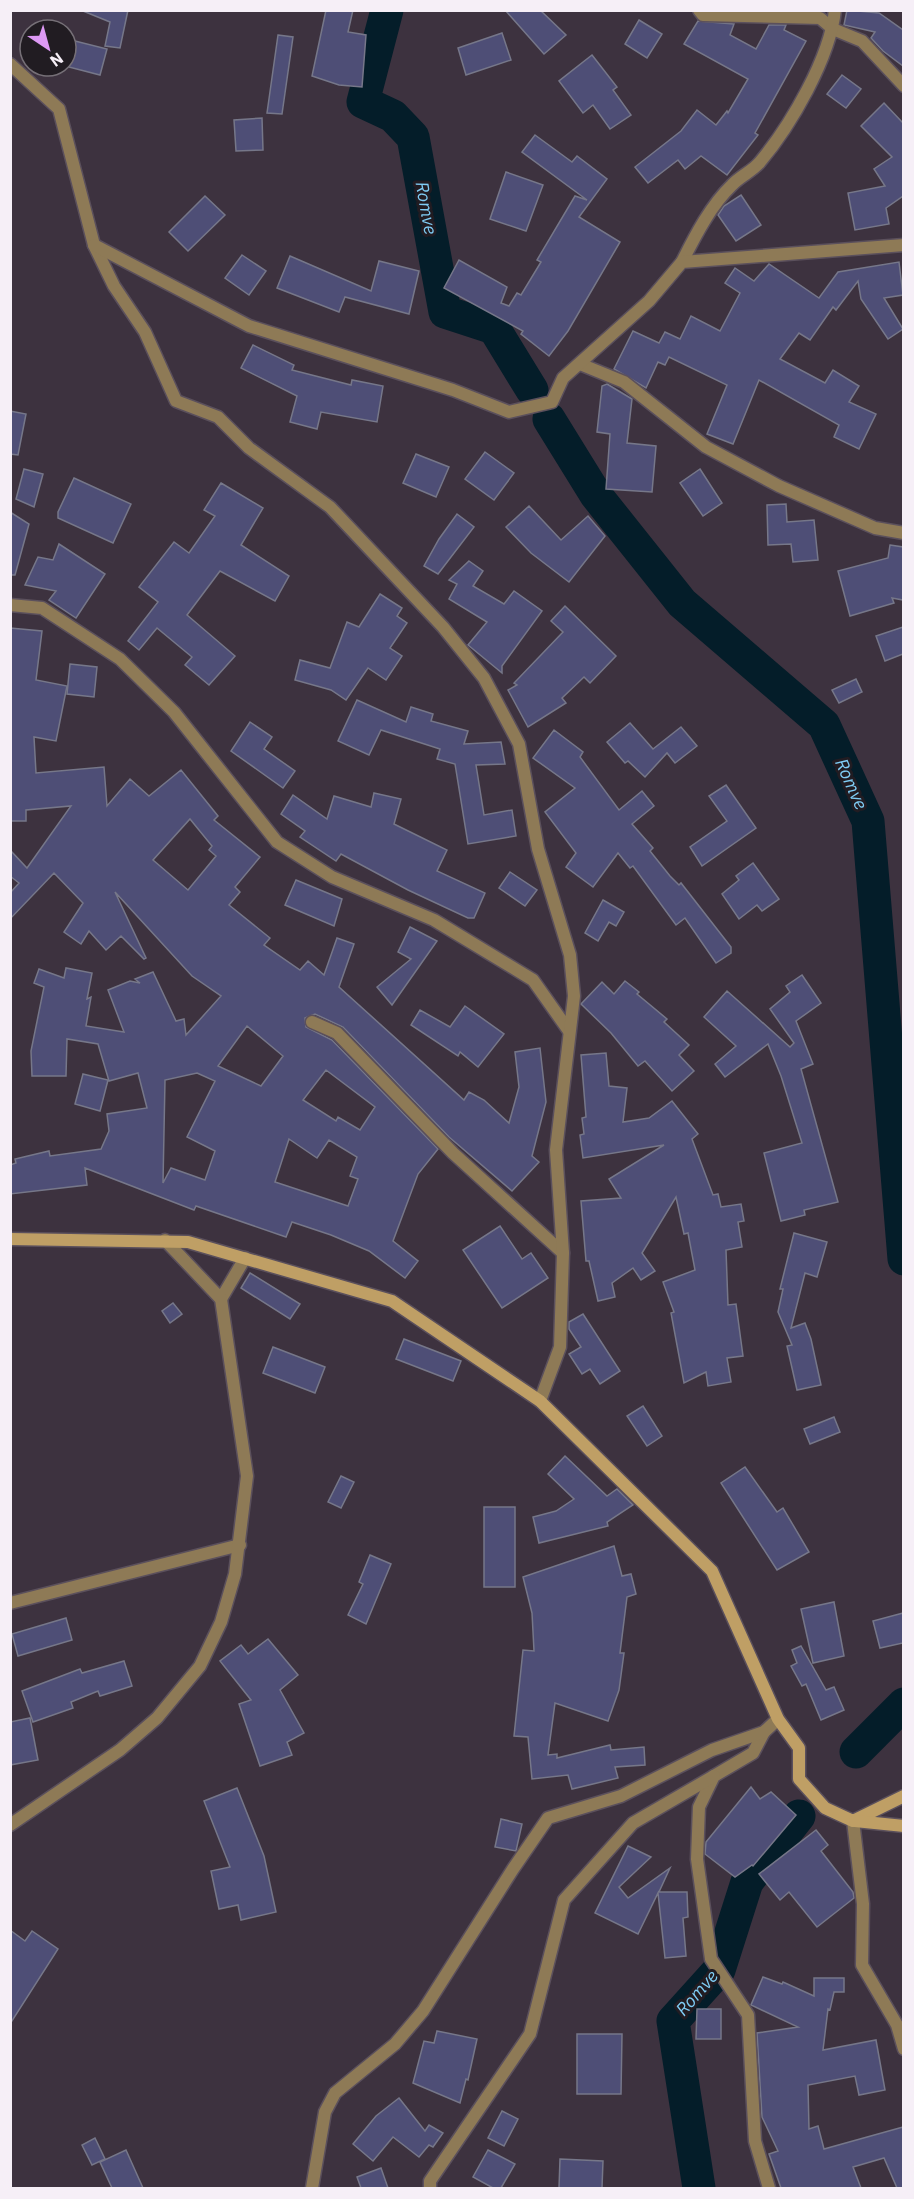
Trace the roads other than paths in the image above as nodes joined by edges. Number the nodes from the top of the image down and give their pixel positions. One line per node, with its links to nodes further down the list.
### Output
1 (699, 10): 3 (street)
2 (835, 10): 3 (street)
3 (833, 29): 5 (street); 8 (street)
4 (10, 64): 6 (street)
5 (903, 86)
6 (94, 246): 9 (street); 13 (street)
7 (902, 248): 8 (street)
8 (682, 262): 9 (street)
9 (580, 364): 10 (street)
10 (903, 532)
11 (10, 605): 13 (street)
12 (312, 1022): 16 (street)
13 (568, 1031): 16 (street)
14 (10, 1239): 15 (main road)
15 (165, 1240): 17 (main road); 18 (street)
16 (563, 1253): 19 (street)
17 (245, 1258): 18 (street); 19 (main road)
18 (221, 1299): 20 (street)
19 (540, 1401): 22 (main road)
20 (240, 1545): 21 (street); 27 (street)
21 (10, 1603)
22 (778, 1719): 23 (street); 26 (main road)
23 (764, 1732): 24 (street); 30 (street)
24 (714, 1776): 31 (street); 32 (street)
25 (903, 1796): 26 (main road)
26 (853, 1821): 28 (main road); 29 (street)
27 (10, 1825)
28 (903, 1826)
29 (903, 2049)
30 (312, 2188)
31 (430, 2188)
32 (768, 2188)

